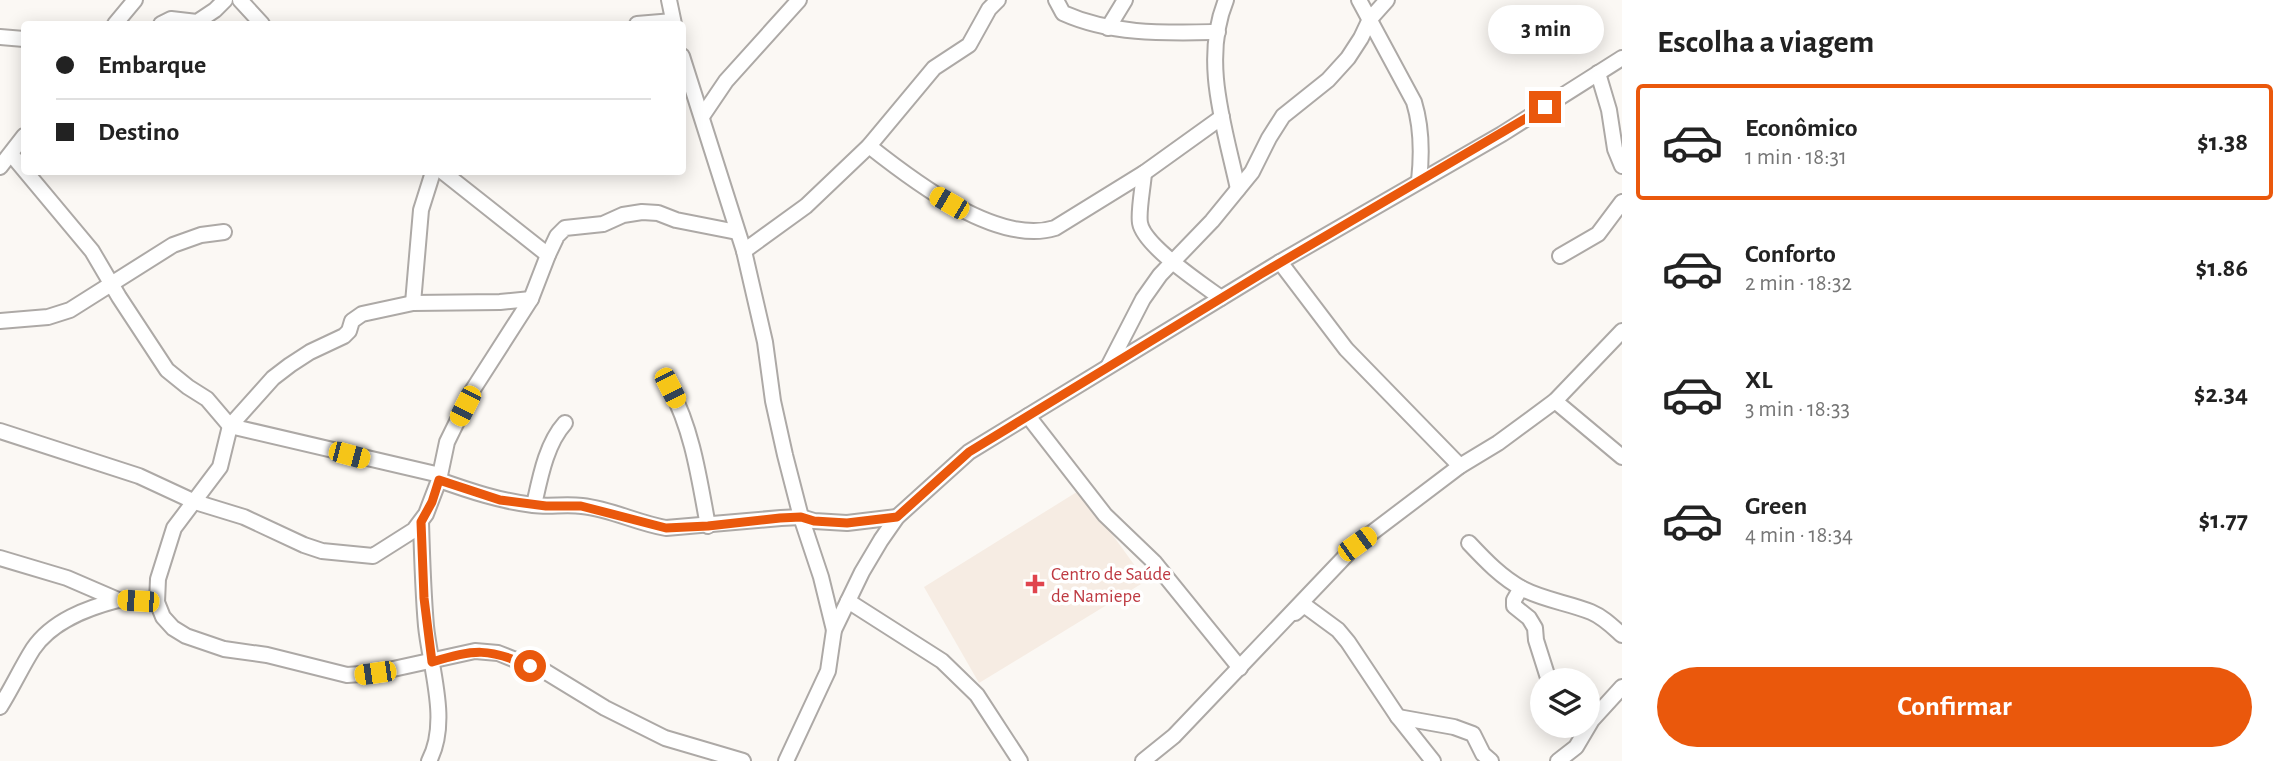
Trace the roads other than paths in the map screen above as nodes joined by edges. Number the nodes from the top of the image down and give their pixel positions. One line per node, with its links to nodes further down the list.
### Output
1 (135, 0): 13 (street)
2 (225, 0): 16 (street)
3 (240, 0): 17 (street)
4 (669, 0): 18 (street)
5 (998, 0): 29 (street)
6 (1056, 0): 19 (street)
7 (1125, 0): 19 (street)
8 (1226, 0): 20 (street)
9 (1359, 0): 12 (street)
10 (1387, 0): 12 (street)
11 (794, 2): 26 (street)
12 (1370, 19): 38 (street); 39 (street)
13 (118, 21)
14 (167, 21): 15 (street)
15 (188, 21)
16 (198, 21)
17 (259, 21)
18 (674, 21)
19 (1108, 28): 20 (street)
20 (1218, 32): 27 (street)
21 (0, 37): 22 (street)
22 (21, 39)
23 (1622, 58): 25 (street)
24 (686, 67): 26 (street)
25 (1598, 73): 32 (street); 38 (street)
26 (703, 115): 42 (street)
27 (1222, 117): 34 (street); 39 (street)
28 (21, 140): 30 (street)
29 (869, 146): 34 (street); 43 (street)
30 (11, 154): 31 (street); 33 (street)
31 (21, 166)
32 (1622, 166)
33 (0, 167)
34 (1144, 173): 47 (street)
35 (29, 175): 48 (street)
36 (431, 175): 51 (street)
37 (447, 175): 44 (street)
38 (1419, 181): 46 (street)
39 (1238, 189): 47 (street)
40 (1622, 202): 45 (street)
41 (224, 232): 48 (street)
42 (737, 232): 43 (street); 44 (street)
43 (744, 251): 66 (street)
44 (548, 255): 50 (street)
45 (1560, 256)
46 (1280, 262): 49 (street); 62 (street)
47 (1172, 263): 49 (street); 54 (street)
48 (112, 284): 52 (street); 59 (street)
49 (1221, 298): 54 (street)
50 (530, 299): 51 (street); 63 (street)
51 (413, 303): 59 (street)
52 (0, 321)
53 (1622, 331): 56 (street)
54 (1109, 366): 57 (street)
55 (670, 388): 69 (street)
56 (1555, 401): 61 (street); 62 (street)
57 (1028, 416): 67 (street); 80 (street)
58 (565, 423): 65 (street)
59 (230, 426): 63 (street); 64 (street)
60 (0, 431): 64 (street)
61 (1622, 457)
62 (1460, 466): 76 (street)
63 (439, 478): 65 (street); 68 (street)
64 (195, 502): 68 (street); 75 (street)
65 (534, 505): 69 (street)
66 (801, 517): 67 (street); 69 (street); 77 (street)
67 (897, 517): 74 (street)
68 (421, 522): 79 (street)
69 (708, 526)
70 (1469, 542): 72 (street)
71 (0, 558): 73 (street)
72 (1521, 588): 78 (street); 81 (street)
73 (118, 600): 75 (street); 83 (street)
74 (848, 601): 77 (street); 90 (street)
75 (157, 602): 79 (street)
76 (1285, 620): 80 (street); 85 (street)
77 (834, 630): 89 (street)
78 (1622, 635)
79 (432, 662): 87 (street); 88 (street)
80 (1240, 668): 91 (street)
81 (1545, 668)
82 (1622, 687): 84 (street)
83 (0, 707)
84 (1600, 711)
85 (1398, 717): 92 (street); 93 (street)
86 (1581, 738): 94 (street)
87 (429, 761)
88 (743, 761)
89 (786, 761)
90 (1020, 761)
91 (1143, 761)
92 (1433, 761)
93 (1491, 761)
94 (1558, 761)

